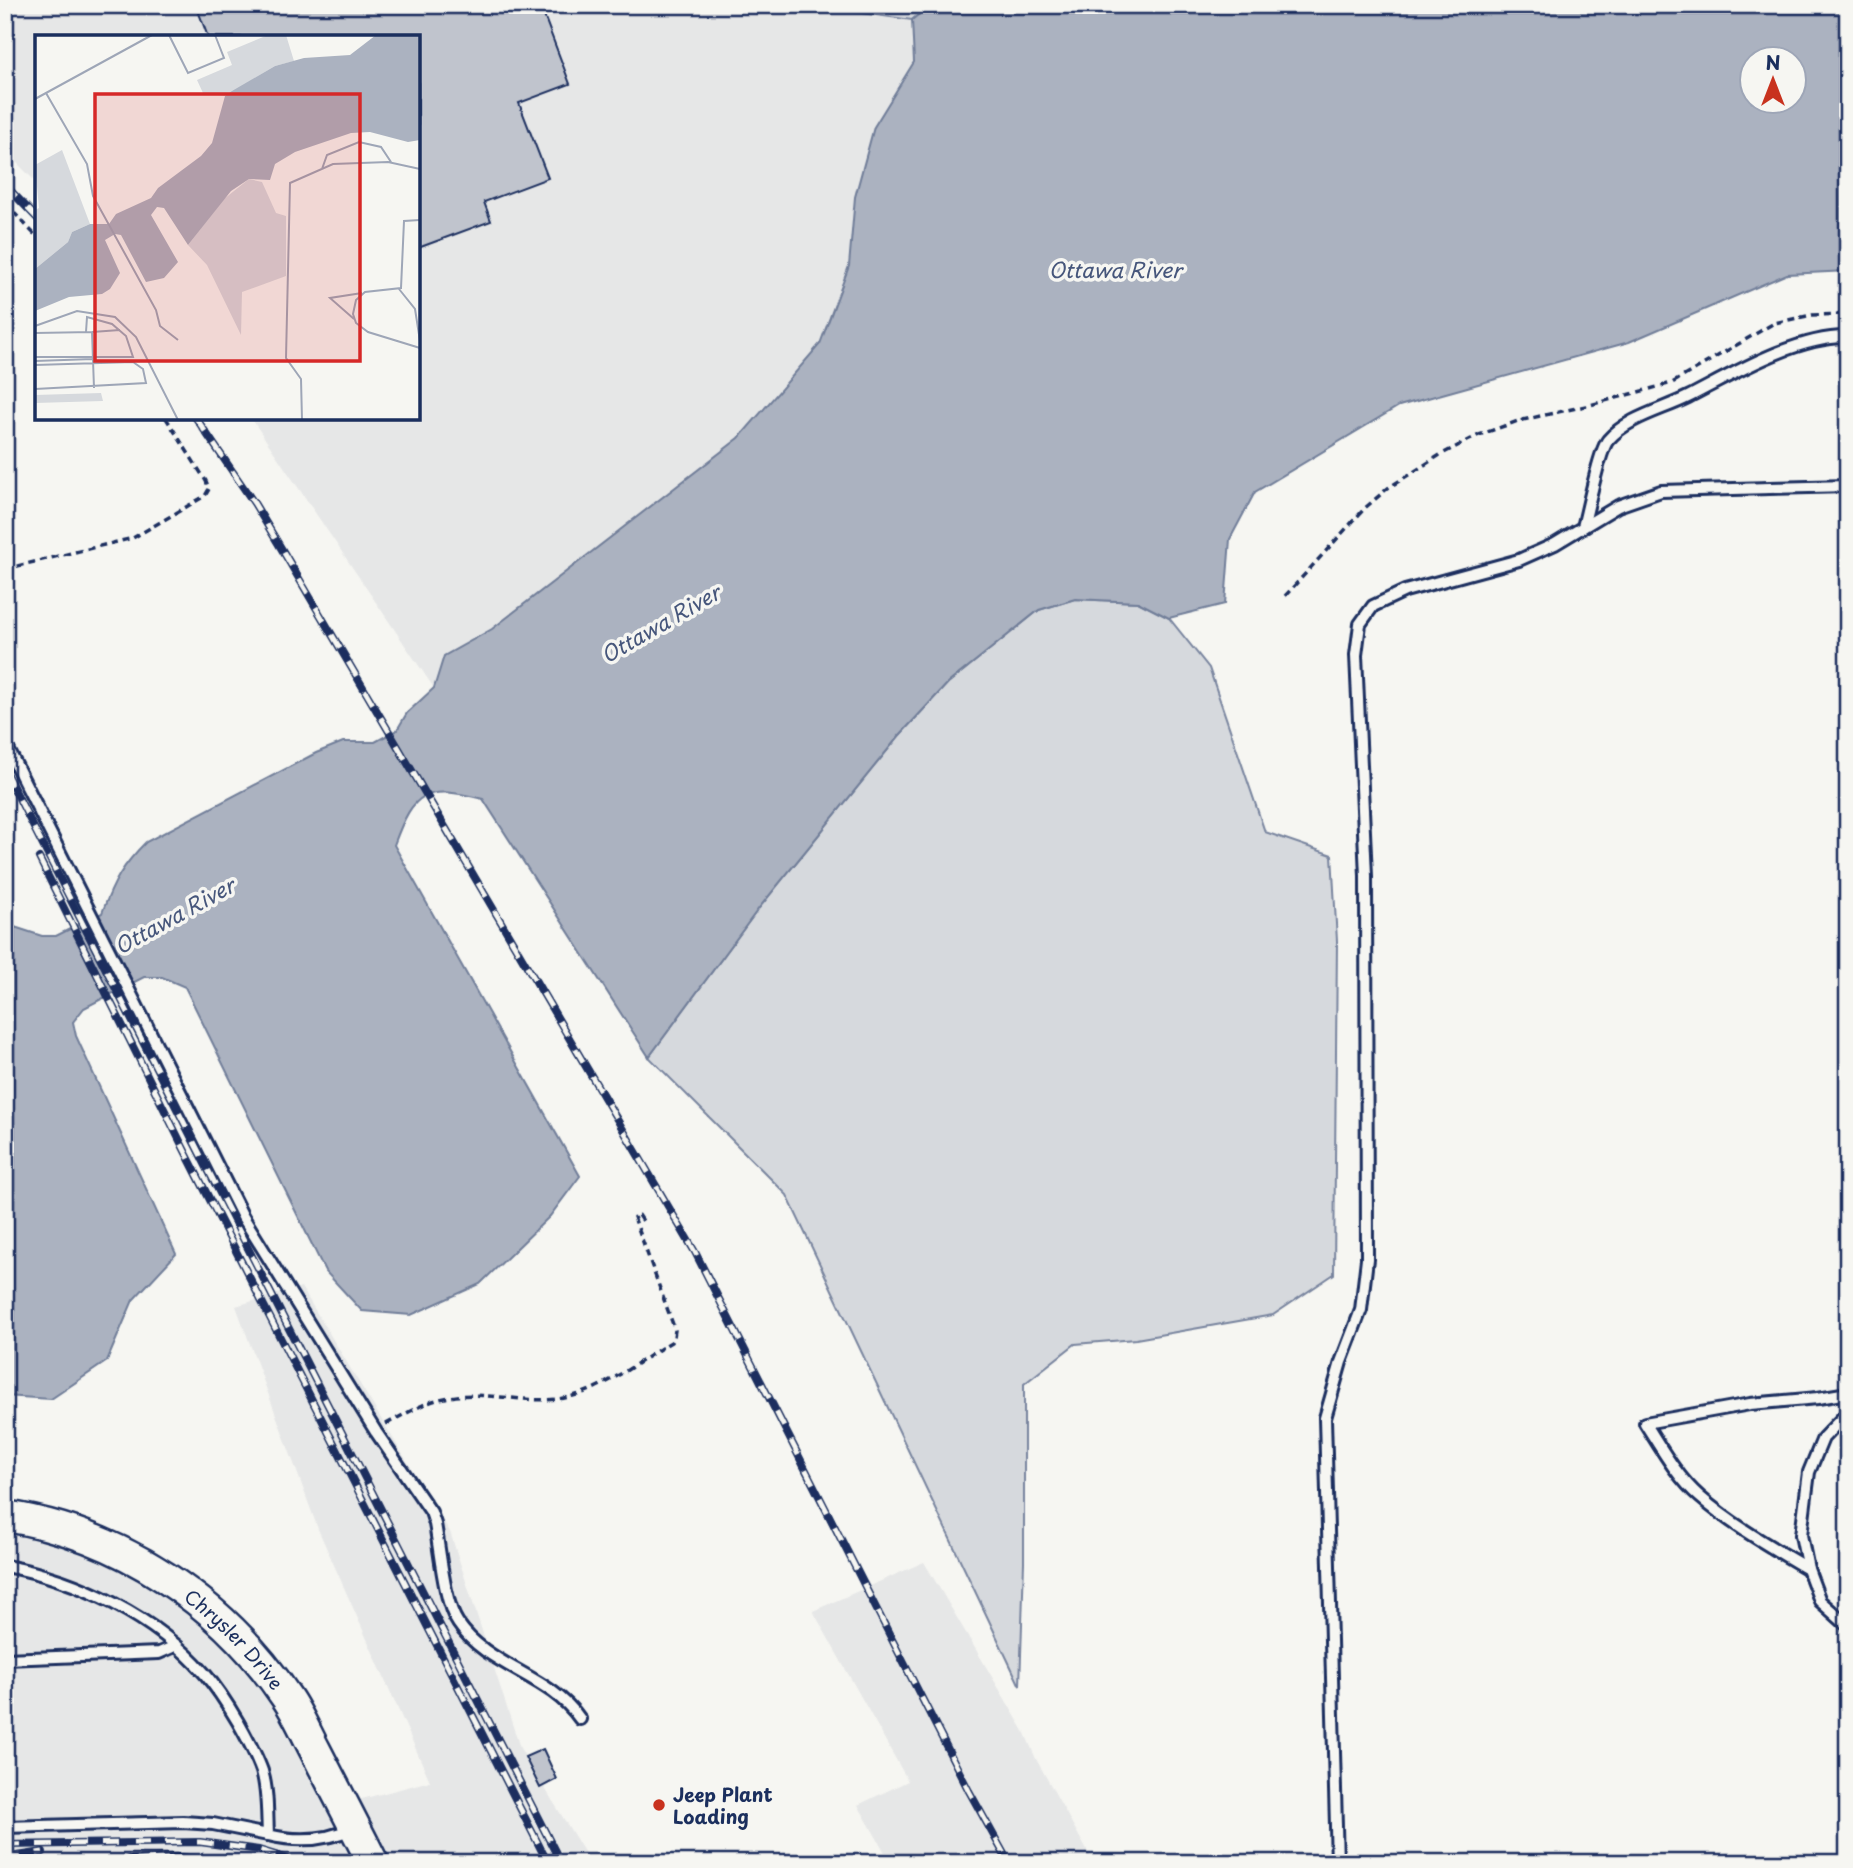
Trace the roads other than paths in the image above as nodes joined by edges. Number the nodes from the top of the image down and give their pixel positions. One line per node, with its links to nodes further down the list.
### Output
1 (1848, 337): 3 (lane)
2 (1848, 486): 3 (lane)
3 (1583, 527): 20 (lane)
4 (5, 743): 13 (lane)
5 (1848, 1393): 9 (lane)
6 (1848, 1412): 9 (lane)
7 (5, 1516): 15 (street, Chrysler Drive)
8 (5, 1566): 11 (lane)
9 (1808, 1569): 10 (lane)
10 (1848, 1626)
11 (175, 1647): 12 (lane); 16 (lane)
12 (5, 1659)
13 (580, 1719)
14 (5, 1827): 16 (lane)
15 (355, 1827): 16 (lane); 19 (street, Chrysler Drive)
16 (268, 1835)
17 (129, 1863): 18 (lane)
18 (197, 1863)
19 (373, 1863)
20 (1337, 1863)

